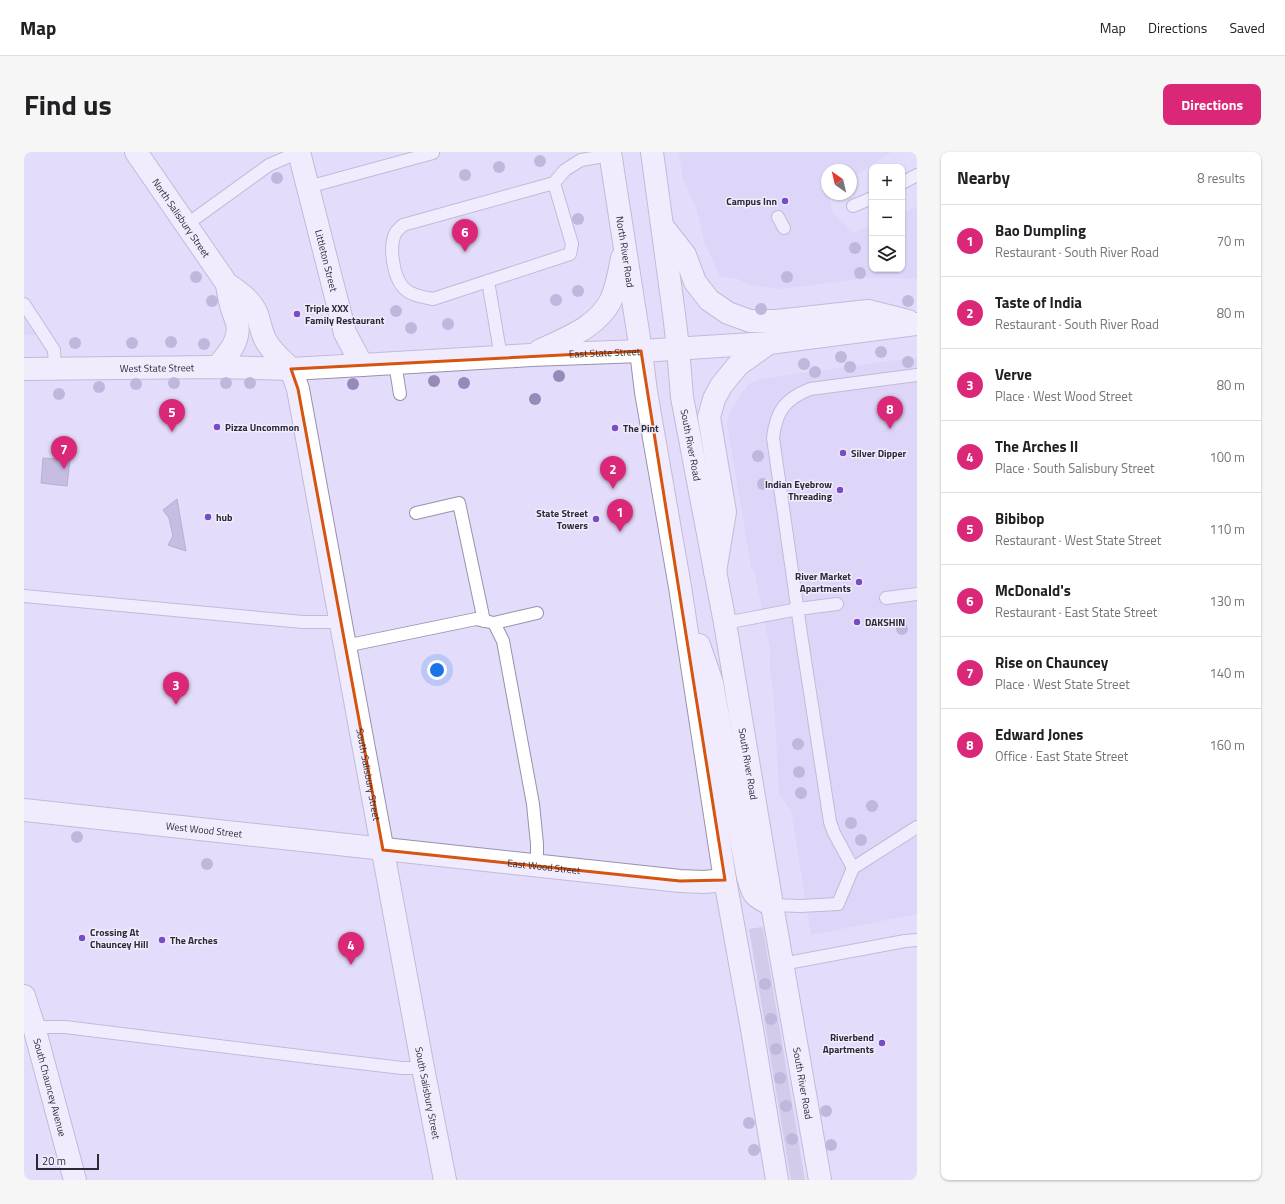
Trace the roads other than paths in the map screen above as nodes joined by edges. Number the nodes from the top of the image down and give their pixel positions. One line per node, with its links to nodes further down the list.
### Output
1 (136, 152): 13 (main road, North Salisbury Street)
2 (299, 152): 9 (main road, Littleton Street); 13 (lane)
3 (652, 152): 14 (main road)
4 (433, 153): 9 (lane)
5 (610, 154): 8 (lane); 16 (main road, North River Road)
6 (917, 175): 7 (lane)
7 (905, 181)
8 (554, 183): 17 (lane); 17 (lane)
9 (308, 187): 27 (main road, Littleton Street)
10 (869, 199): 11 (lane)
11 (853, 206)
12 (778, 217): 15 (lane)
13 (186, 225): 18 (main road, North Salisbury Street)
14 (662, 227): 20 (main road); 22 (main road)
15 (784, 228)
16 (624, 246): 23 (main road, North River Road); 24 (main road)
17 (488, 281): 25 (lane)
18 (227, 284): 28 (main road, North Salisbury Street); 31 (main road, North Salisbury Street)
19 (24, 304): 29 (lane)
20 (917, 324): 21 (main road, East State Street)
21 (769, 342): 22 (main road, East State Street); 35 (main road)
22 (678, 348): 23 (main road, East State Street); 35 (main road, South River Road)
23 (641, 351): 24 (main road, East State Street); 36 (main road)
24 (531, 355): 25 (main road, East State Street)
25 (501, 357): 26 (main road, East State Street)
26 (395, 363): 27 (main road, East State Street); 33 (lane)
27 (362, 365): 31 (main road, East State Street)
28 (217, 367): 29 (main road, West State Street); 31 (main road, West State Street)
29 (55, 368): 30 (main road, West State Street)
30 (24, 369)
31 (291, 369): 43 (main road, South Salisbury Street)
32 (917, 374): 41 (lane)
33 (400, 394)
34 (416, 513): 44 (lane)
35 (716, 572): 45 (main road, South River Road)
36 (680, 587): 52 (main road); 53 (main road)
37 (917, 594): 39 (lane)
38 (24, 596): 43 (lane)
39 (886, 598)
40 (837, 604): 41 (lane)
41 (798, 609): 45 (lane); 51 (lane)
42 (538, 613): 44 (lane)
43 (341, 622): 46 (main road, South Salisbury Street)
44 (489, 622): 46 (lane); 50 (lane)
45 (725, 623): 53 (main road, South River Road)
46 (345, 646): 49 (main road, South Salisbury Street)
47 (24, 810): 49 (main road, West Wood Street)
48 (917, 827): 51 (lane)
49 (383, 850): 50 (main road, East Wood Street); 58 (main road, South Salisbury Street)
50 (537, 866): 52 (main road, East Wood Street)
51 (853, 868): 53 (lane)
52 (725, 880): 61 (main road)
53 (772, 905): 55 (main road, South River Road)
54 (917, 940): 55 (lane)
55 (782, 964): 62 (main road, South River Road)
56 (24, 996): 57 (main road, South Chauncey Avenue)
57 (34, 1027): 58 (lane); 59 (main road, South Chauncey Avenue)
58 (423, 1068): 60 (main road, South Salisbury Street)
59 (75, 1180)
60 (446, 1180)
61 (777, 1180)
62 (820, 1180)

